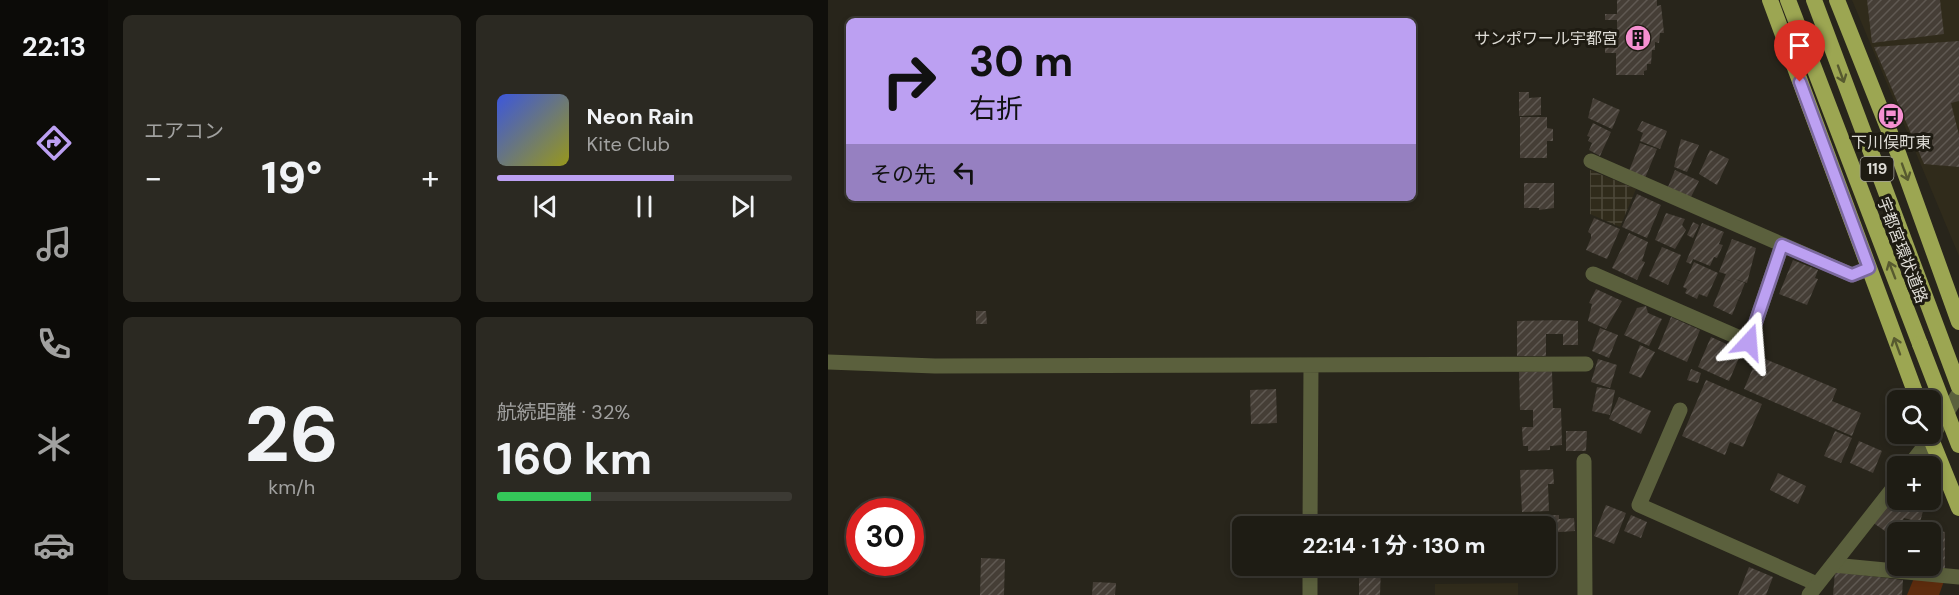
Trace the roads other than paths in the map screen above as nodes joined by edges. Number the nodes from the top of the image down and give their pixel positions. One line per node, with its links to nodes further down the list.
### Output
1 (1770, 0): 7 (highway, 119)
2 (1788, 0): 19 (highway, 宇都宮環状道路 / 119, one-way to 2, bridge)
3 (1814, 0): 13 (highway, 宇都宮環状道路 / 119, one-way to 13)
4 (1838, 0): 9 (highway, 119, one-way to 9)
5 (1591, 161): 6 (street)
6 (1782, 245): 7 (street); 8 (street)
7 (1869, 268): 14 (highway, 119, one-way to 7)
8 (1593, 274)
9 (1959, 322)
10 (828, 362): 12 (street)
11 (1586, 364): 12 (street)
12 (1311, 366): 23 (street)
13 (1959, 387)
14 (1913, 390)
15 (1959, 393): 17 (street)
16 (1680, 410): 27 (street)
17 (1941, 420)
18 (1933, 444): 22 (highway)
19 (1959, 446)
20 (1584, 461): 29 (street)
21 (1887, 496): 24 (street)
22 (1959, 508)
23 (1310, 516)
24 (1833, 565): 26 (street); 27 (street)
25 (1310, 576): 28 (street)
26 (1959, 577)
27 (1813, 590)
28 (1310, 595)
29 (1585, 595)

